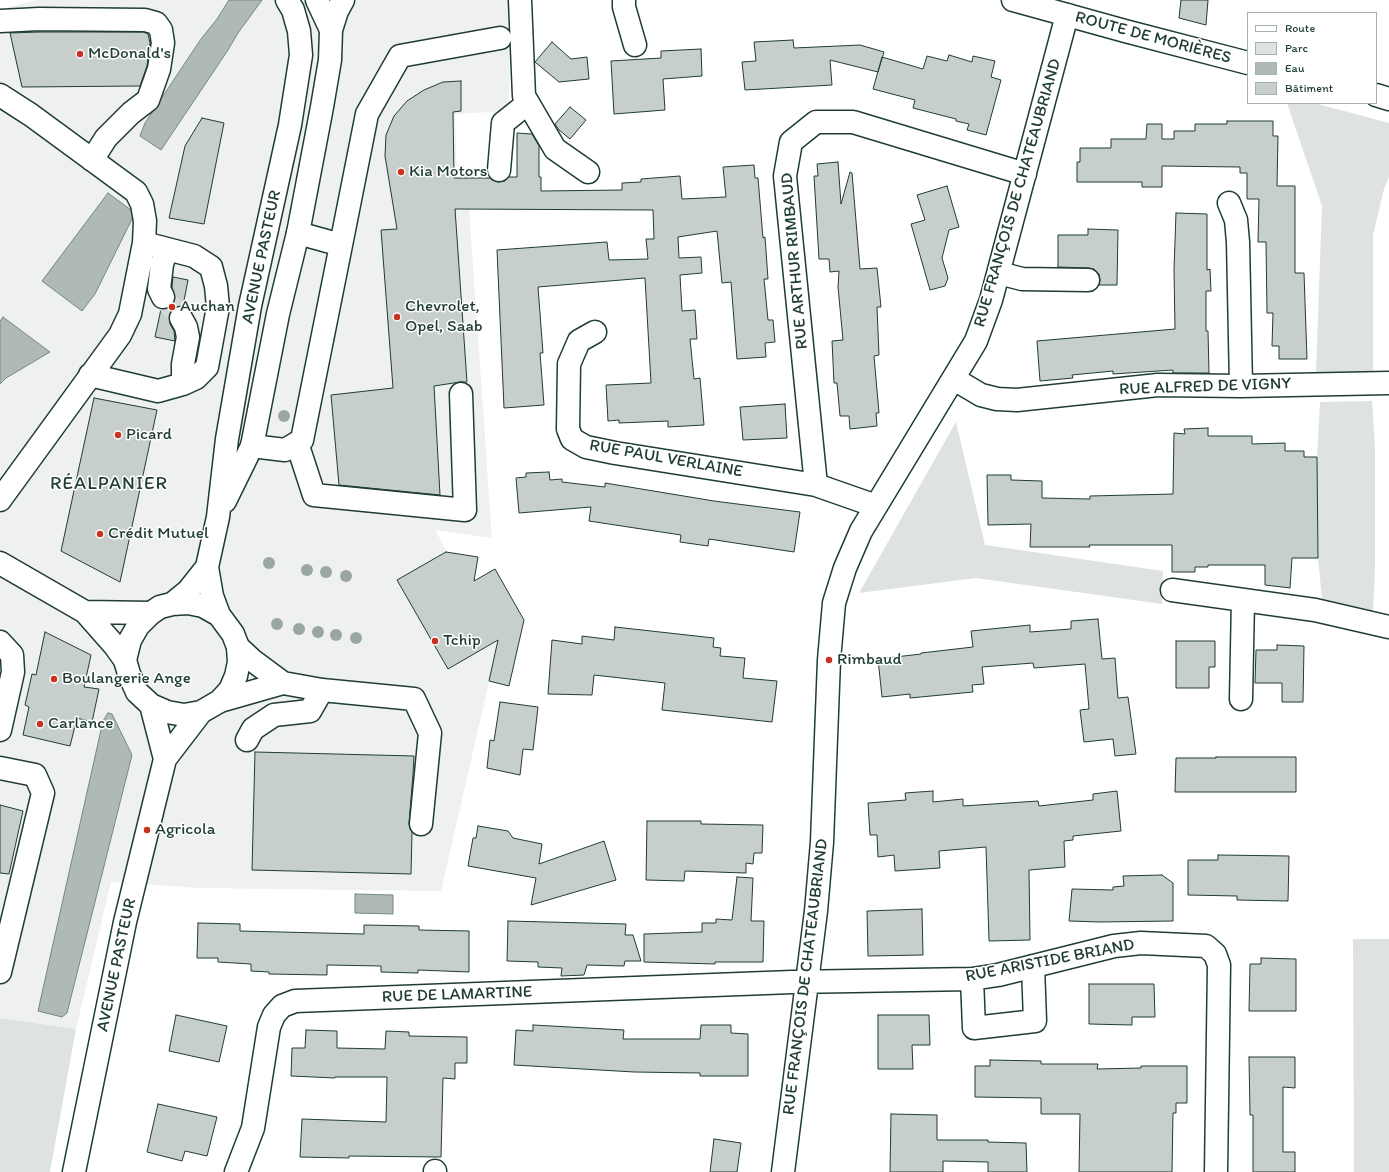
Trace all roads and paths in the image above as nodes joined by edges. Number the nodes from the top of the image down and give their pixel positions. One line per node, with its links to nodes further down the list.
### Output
1 (288, 0): 42 (street, AVENUE PASTEUR)
2 (317, 0): 9 (street, AVENUE PASTEUR)
3 (343, 0): 9 (street, AVENUE PASTEUR)
4 (520, 0): 16 (street)
5 (624, 0): 11 (street)
6 (1013, 0): 7 (street, ROUTE DE MORIÈRES)
7 (1067, 15): 12 (street, ROUTE DE MORIÈRES); 20 (street, RUE FRANÇOIS DE CHATEAUBRIAND)
8 (0, 21): 17 (street)
9 (331, 30): 22 (street, AVENUE PASTEUR)
10 (500, 38): 24 (street)
11 (636, 45)
12 (1247, 63)
13 (0, 95): 17 (street)
14 (1377, 96): 15 (street)
15 (1389, 99)
16 (528, 103): 18 (street); 19 (street)
17 (92, 160): 23 (street)
18 (499, 170)
19 (588, 172)
20 (1025, 174): 26 (street, RUE FRANÇOIS DE CHATEAUBRIAND); 39 (street, RUE ARTHUR RIMBAUD)
21 (1229, 203): 35 (street)
22 (298, 233): 24 (street); 38 (street, AVENUE PASTEUR)
23 (144, 243): 25 (street); 31 (street)
24 (341, 245): 37 (street)
25 (168, 249): 28 (street); 34 (street)
26 (999, 273): 27 (street); 32 (street, RUE FRANÇOIS DE CHATEAUBRIAND)
27 (1088, 280)
28 (163, 297)
29 (181, 318): 34 (street)
30 (595, 332): 39 (street, RUE PAUL VERLAINE)
31 (90, 375): 34 (street); 40 (street)
32 (954, 379): 35 (street, RUE ALFRED DE VIGNY); 41 (street, RUE FRANÇOIS DE CHATEAUBRIAND)
33 (1389, 383): 35 (street, RUE ALFRED DE VIGNY)
34 (183, 384)
35 (1241, 386)
36 (461, 394): 37 (street)
37 (297, 443): 38 (street)
38 (252, 446): 42 (street, AVENUE PASTEUR)
39 (816, 485): 41 (street, RUE PAUL VERLAINE)
40 (0, 500)
41 (876, 506): 69 (street, RUE FRANÇOIS DE CHATEAUBRIAND)
42 (218, 516): 44 (street, AVENUE PASTEUR)
43 (0, 563): 48 (street)
44 (207, 567): 47 (street, AVENUE PASTEUR); 50 (street, AVENUE PASTEUR)
45 (1172, 590): 46 (street)
46 (1243, 600): 51 (street); 57 (street)
47 (172, 604): 49 (street); 50 (street)
48 (85, 612): 49 (street); 54 (street)
49 (151, 613): 54 (street)
50 (219, 615): 53 (street)
51 (1389, 626)
52 (0, 642): 61 (street)
53 (238, 647): 55 (street); 58 (street)
54 (125, 660): 59 (street)
55 (283, 683): 56 (street); 58 (street)
56 (322, 690): 62 (street); 65 (street)
57 (1241, 699)
58 (220, 701): 60 (street)
59 (151, 705): 60 (street); 63 (street, AVENUE PASTEUR)
60 (201, 712): 63 (street, AVENUE PASTEUR)
61 (0, 730)
62 (247, 740)
63 (166, 759): 70 (street, AVENUE PASTEUR)
64 (0, 768): 67 (street)
65 (421, 824)
66 (1033, 966): 68 (street, RUE ARISTIDE BRIAND); 68 (street); 73 (street, RUE ARISTIDE BRIAND)
67 (0, 972)
68 (972, 979): 69 (street, RUE ARISTIDE BRIAND)
69 (807, 982): 71 (street, RUE DE LAMARTINE); 72 (street, RUE FRANÇOIS DE CHATEAUBRIAND)
70 (74, 1172)
71 (236, 1172)
72 (783, 1172)
73 (1216, 1172)

